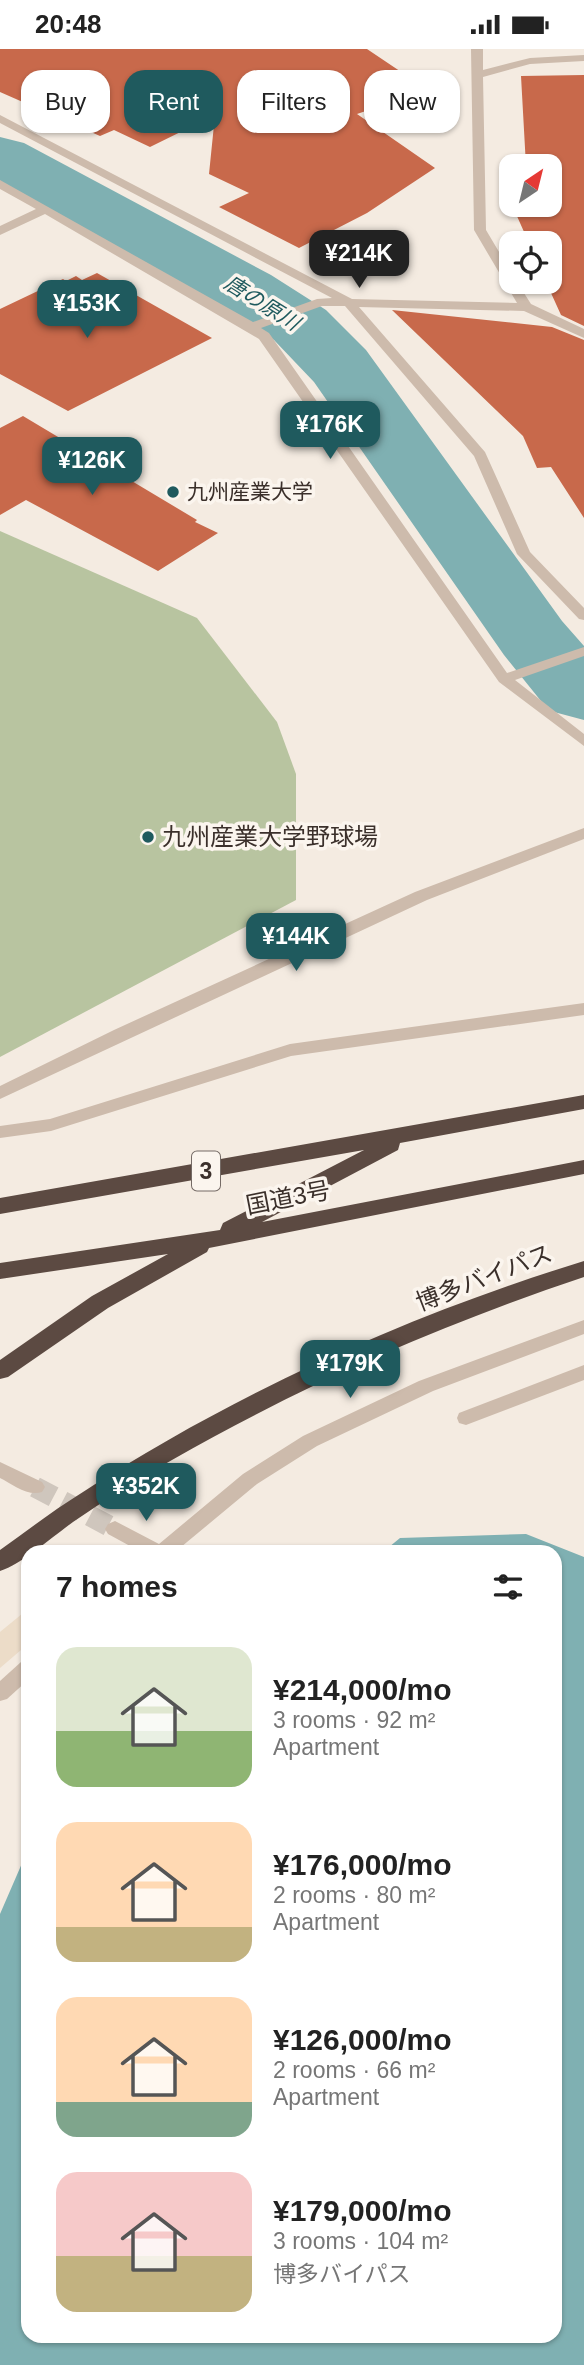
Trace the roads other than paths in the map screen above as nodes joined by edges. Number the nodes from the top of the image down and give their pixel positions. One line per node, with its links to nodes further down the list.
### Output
1 (477, 49): 3 (street)
2 (584, 58): 3 (street)
3 (477, 75): 9 (street)
4 (0, 118): 8 (street)
5 (0, 184): 6 (street)
6 (46, 209): 7 (street); 10 (street)
7 (0, 231)
8 (348, 302): 9 (street); 10 (street); 12 (street)
9 (526, 307): 11 (street)
10 (259, 324): 14 (street)
11 (584, 334)
12 (584, 616)
13 (584, 651): 14 (street)
14 (504, 679): 15 (street)
15 (584, 741)
16 (584, 833): 18 (street)
17 (584, 1009): 20 (street)
18 (0, 1093)
19 (584, 1101): 21 (highway, 国道3号 / 3)
20 (0, 1132)
21 (411, 1134): 23 (highway, 国道3号 / 3); 24 (highway, 3)
22 (584, 1167): 24 (highway, 国道3号 / 3)
23 (0, 1206)
24 (208, 1240): 26 (highway, 国道3号 / 3); 28 (highway, 3)
25 (584, 1269): 33 (highway, 博多バイパス)
26 (0, 1271)
27 (584, 1327): 38 (street)
28 (0, 1371)
29 (584, 1371): 30 (street)
30 (466, 1418)
31 (0, 1469): 32 (street)
32 (35, 1487)
33 (105, 1489): 35 (highway, 博多バイパス); 36 (highway)
34 (115, 1529): 37 (street)
35 (24, 1545)
36 (40, 1545)
37 (146, 1545)
38 (169, 1545)
39 (21, 1547): 41 (highway, 博多バイパス)
40 (21, 1561): 42 (highway)
41 (0, 1562)
42 (0, 1579)
43 (21, 1674): 44 (street)
44 (0, 1693)

